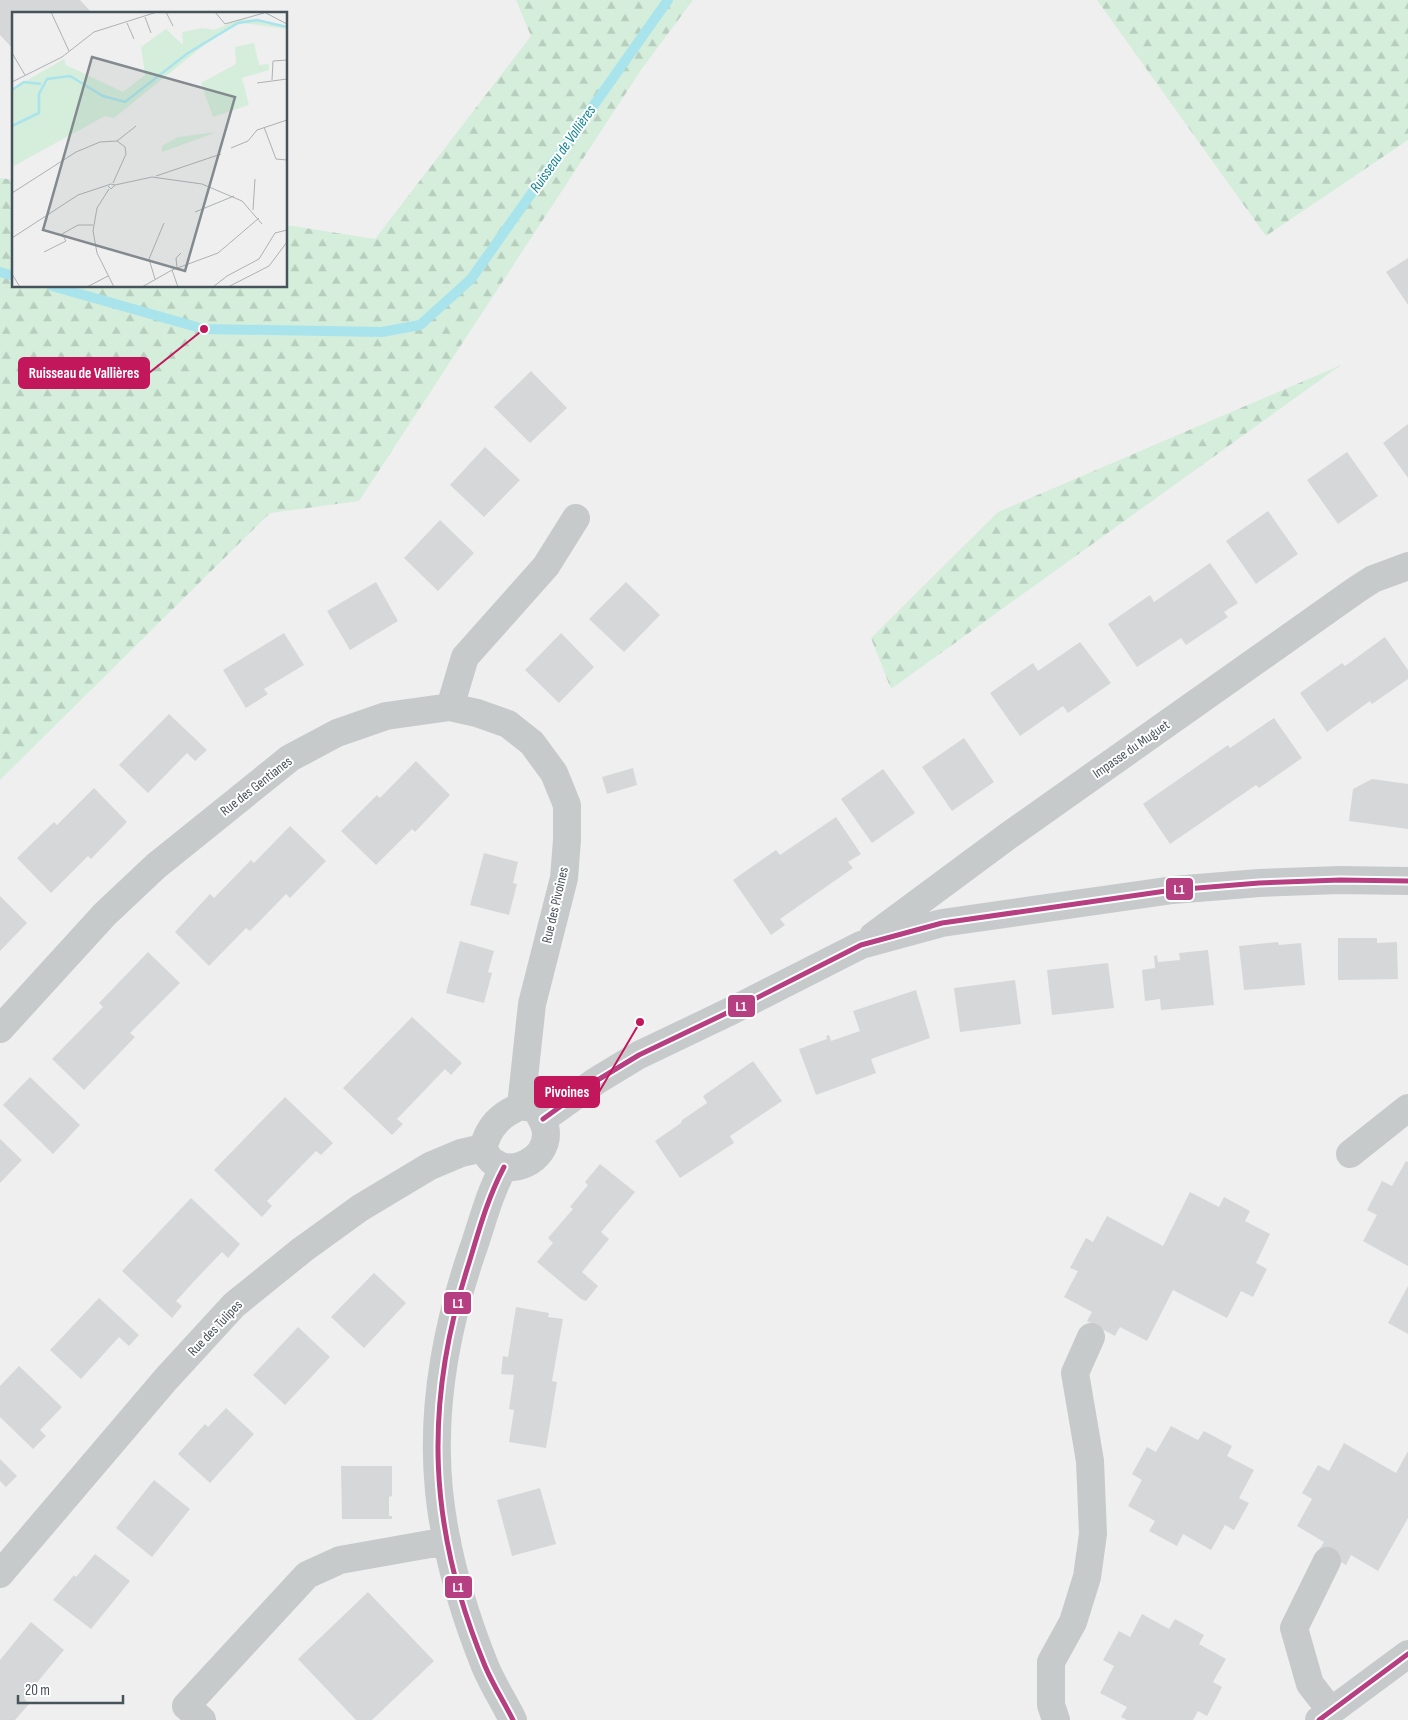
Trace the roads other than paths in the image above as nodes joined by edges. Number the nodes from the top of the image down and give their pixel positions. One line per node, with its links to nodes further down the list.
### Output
1 (576, 518): 3 (street)
2 (1408, 566): 5 (street, Impasse du Muguet)
3 (450, 707): 6 (street, Rue des Gentianes); 8 (street, Rue des Pivoines)
4 (1408, 881): 5 (street)
5 (861, 944): 8 (street)
6 (0, 1029)
7 (1408, 1108): 10 (street)
8 (532, 1113): 9 (street); 11 (street)
9 (484, 1148): 11 (street); 15 (street, Rue des Tulipes)
10 (1350, 1154)
11 (504, 1168): 13 (street)
12 (1091, 1336): 20 (street)
13 (447, 1541): 18 (street); 19 (street)
14 (1327, 1561): 17 (street)
15 (0, 1574)
16 (1408, 1654): 17 (street)
17 (1325, 1715)
18 (202, 1720)
19 (513, 1720)
20 (1056, 1720)

